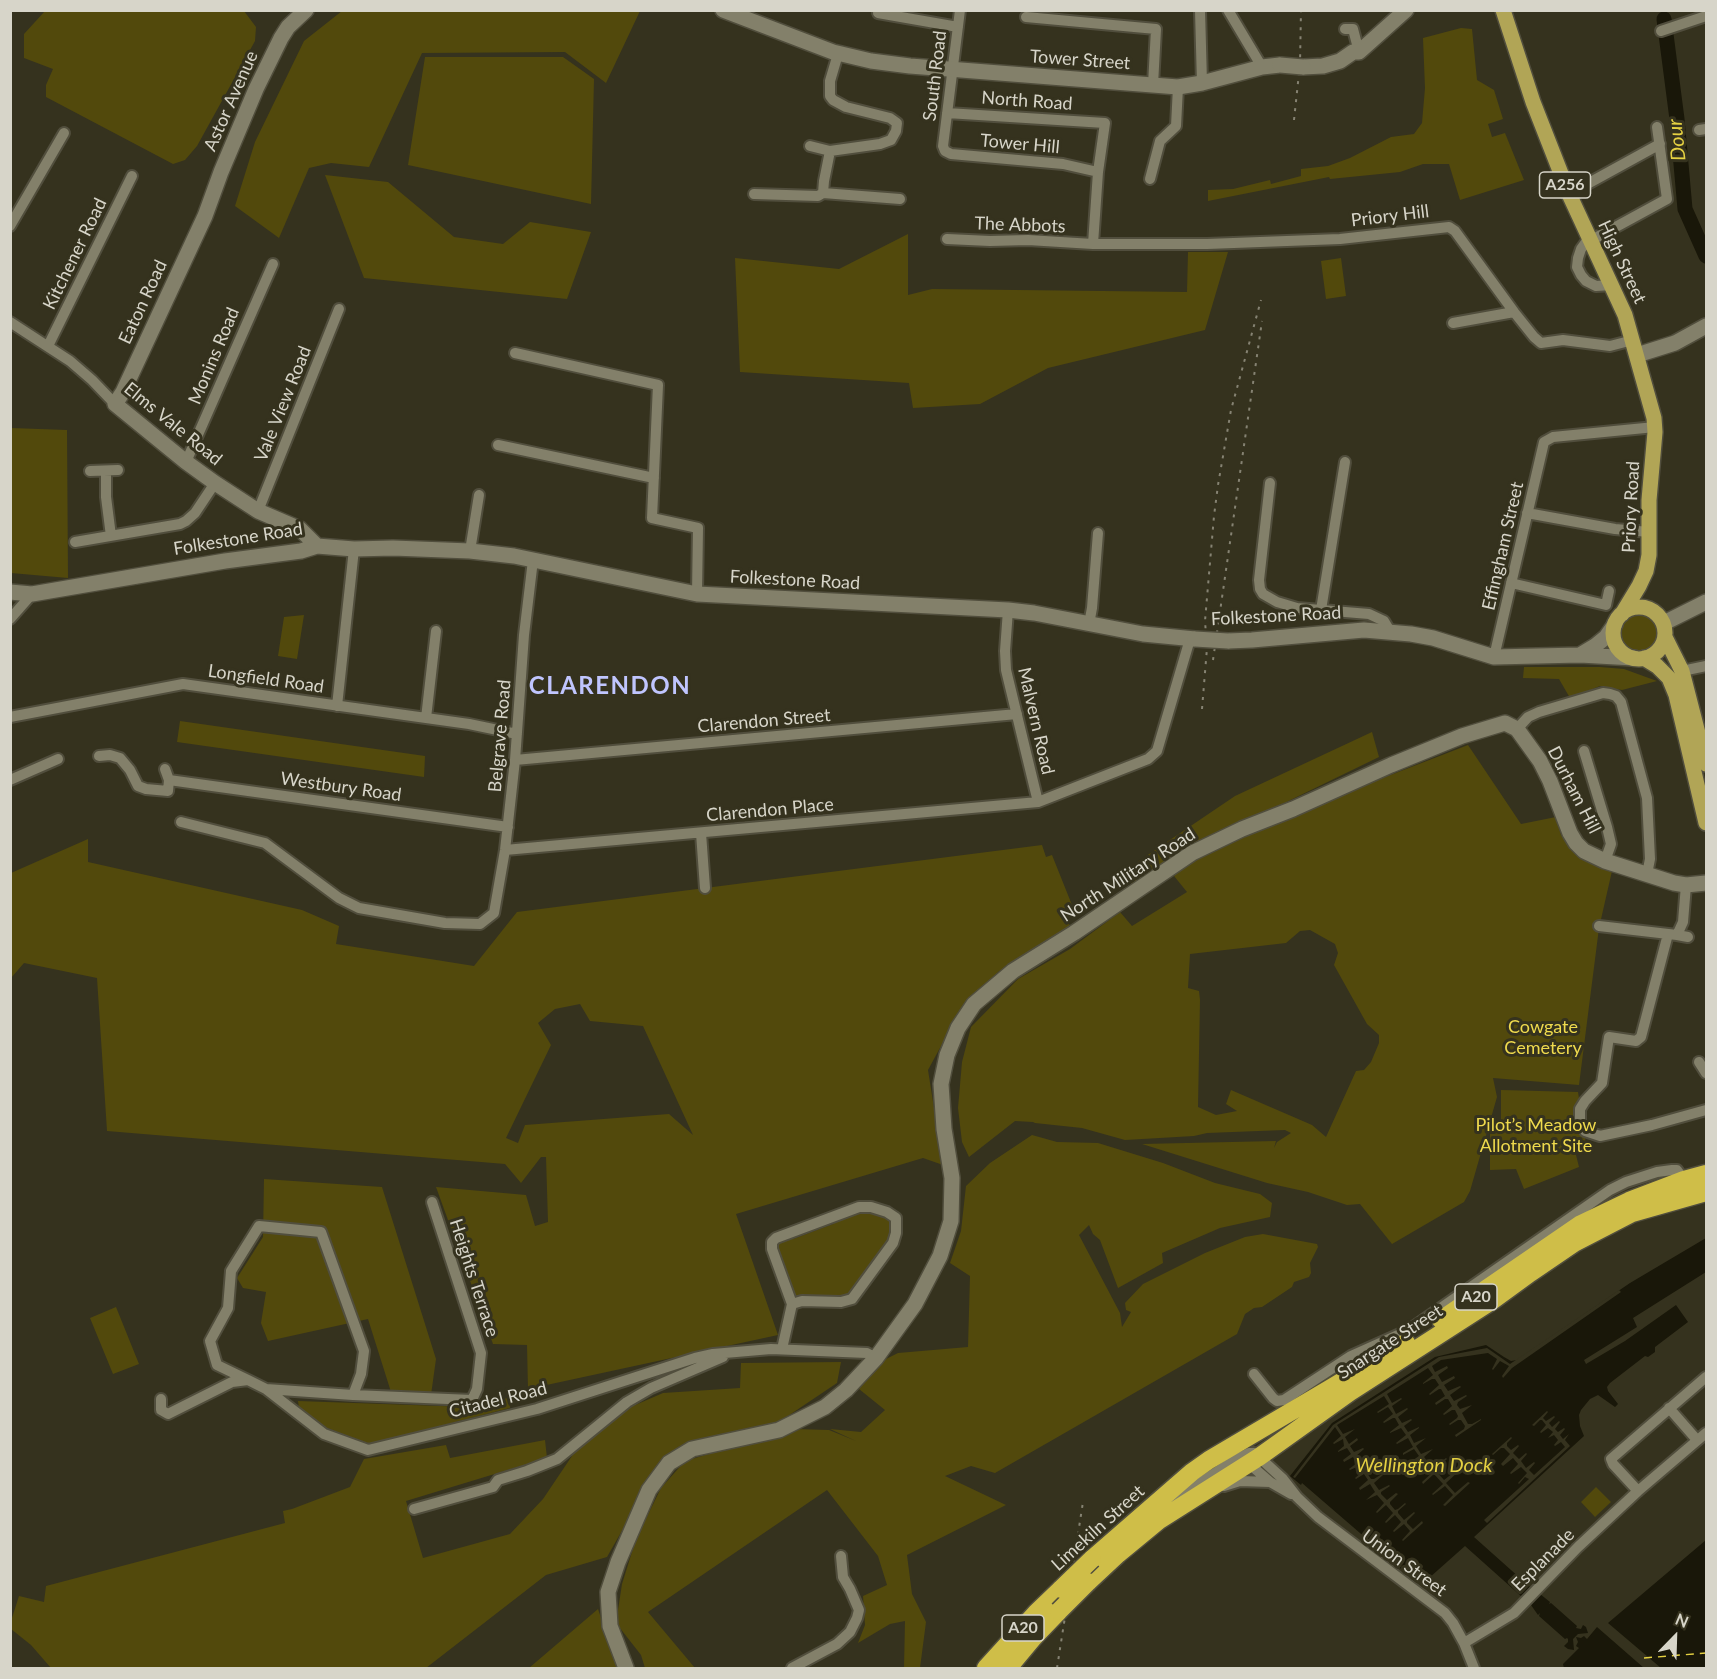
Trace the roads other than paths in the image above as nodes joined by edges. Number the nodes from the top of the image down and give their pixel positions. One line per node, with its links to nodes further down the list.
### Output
1 (306, 10): 36 (street, Astor Avenue)
2 (723, 10): 16 (street)
3 (960, 10): 12 (street, South Road)
4 (1200, 10): 19 (street)
5 (1228, 10): 17 (street)
6 (1406, 10): 9 (street, Tower Street)
7 (1503, 10): 34 (main road, High Street / A256)
8 (879, 14): 12 (street)
9 (1392, 16): 15 (street, Tower Street)
10 (1707, 16): 14 (street)
11 (1026, 17): 20 (street)
12 (958, 27): 18 (street, South Road)
13 (1345, 29): 15 (street)
14 (1660, 31)
15 (1359, 52): 17 (street, Tower Street, bridge)
16 (838, 54): 18 (street); 28 (street)
17 (1262, 67): 19 (street, Tower Street)
18 (953, 70): 20 (street, Tower Street); 22 (street, South Road)
19 (1203, 83): 21 (street, Tower Street)
20 (1153, 85): 21 (street, Tower Street)
21 (1178, 87): 31 (street)
22 (947, 113): 27 (street, South Road); 29 (street, North Road)
23 (1657, 127): 25 (street)
24 (64, 134): 37 (street)
25 (1660, 144): 34 (street); 39 (street)
26 (810, 146): 28 (street)
27 (943, 146): 29 (street, Tower Hill)
28 (830, 151): 33 (street)
29 (1098, 172): 40 (street)
30 (132, 176): 48 (street, Kitchener Road)
31 (1150, 179)
32 (754, 194): 33 (street)
33 (823, 194): 35 (street)
34 (1569, 194): 39 (main road, High Street / A256)
35 (900, 200)
36 (205, 216): 51 (street, Eaton Road)
37 (10, 226)
38 (947, 239): 40 (street, The Abbots)
39 (1590, 239): 42 (main road, High Street / A256); 42 (street)
40 (1093, 244): 44 (street, Priory Hill)
41 (273, 264): 54 (street, Monins Road)
42 (1612, 285): 49 (main road, High Street / A256)
43 (339, 309): 63 (street, Vale View Road)
44 (1514, 312): 46 (street); 49 (street, Priory Hill)
45 (10, 322): 48 (street, Elms Vale Road)
46 (1453, 323)
47 (1707, 327): 49 (street)
48 (48, 346): 51 (street, Elms Vale Road)
49 (1635, 348): 52 (main road, High Street / A256)
50 (515, 353): 59 (street)
51 (115, 405): 54 (street, Elms Vale Road)
52 (1655, 430): 64 (street, Effingham Street); 65 (main road, Priory Road / A256)
53 (498, 446): 59 (street)
54 (186, 462): 60 (street, Elms Vale Road)
55 (1345, 462): 80 (street)
56 (118, 470): 58 (street)
57 (90, 471): 58 (street)
58 (106, 471): 67 (street)
59 (654, 478): 77 (street)
60 (215, 483): 63 (street, Elms Vale Road); 67 (street)
61 (1270, 483): 80 (street)
62 (479, 495): 71 (street)
63 (258, 511): 69 (street, Elms Vale Road)
64 (1527, 513): 65 (street); 73 (street, Effingham Street)
65 (1649, 532): 83 (main road, Priory Road / A256)
66 (1098, 533): 84 (street)
67 (111, 536): 68 (street)
68 (75, 542)
69 (317, 546): 70 (street, Folkestone Road); 76 (street, Folkestone Road)
70 (354, 549): 71 (street, Folkestone Road); 95 (street)
71 (470, 551): 72 (street, Folkestone Road)
72 (533, 560): 77 (street, Folkestone Road); 100 (street, Belgrave Road)
73 (1511, 582): 74 (street); 91 (street, Effingham Street)
74 (1609, 591)
75 (10, 592): 76 (street, Folkestone Road)
76 (32, 594): 82 (street)
77 (697, 594): 79 (street, Folkestone Road)
78 (1707, 602): 86 (street)
79 (1008, 610): 84 (street, Folkestone Road); 96 (street, Malvern Road)
80 (1321, 610): 81 (street)
81 (1350, 613): 85 (street); 88 (street)
82 (10, 619)
83 (1618, 619): 86 (main road); 90 (street); 92 (main road)
84 (1089, 624): 89 (street, Folkestone Road)
85 (1364, 630): 88 (street, Folkestone Road); 89 (street, Folkestone Road, bridge)
86 (1664, 630): 92 (main road); 94 (main road)
87 (436, 631): 98 (street)
88 (1390, 631): 91 (street, Folkestone Road)
89 (1192, 639): 110 (street, Clarendon Place)
90 (1580, 655): 91 (street, Folkestone Road); 92 (street, Folkestone Road)
91 (1494, 657)
92 (1639, 658): 109 (main road)
93 (1707, 666): 94 (street)
94 (1682, 671): 105 (main road)
95 (337, 706): 97 (street, Longfield Road); 98 (street, Longfield Road)
96 (1017, 714): 104 (street, Clarendon Street); 110 (street, Malvern Road)
97 (10, 717)
98 (426, 718): 100 (street, Longfield Road)
99 (1517, 729): 116 (street, Durham Hill); 117 (street); 133 (street, North Military Road)
100 (518, 734): 104 (street, Belgrave Road)
101 (1584, 751): 116 (street)
102 (99, 756): 108 (street, Westbury Road)
103 (58, 759): 107 (street)
104 (515, 760): 113 (street, Belgrave Road)
105 (1707, 764)
106 (165, 769): 108 (street)
107 (10, 780)
108 (168, 786): 113 (street, Westbury Road)
109 (1703, 792): 112 (main road)
110 (1038, 802): 114 (street, Clarendon Place)
111 (181, 822): 115 (street, Belgrave Road)
112 (1707, 823)
113 (508, 827): 115 (street, Belgrave Road)
114 (701, 833): 115 (street, Clarendon Place); 120 (street)
115 (505, 850)
116 (1605, 861): 117 (street, Durham Hill)
117 (1647, 874): 119 (street, Durham Hill)
118 (1707, 883): 119 (street, Durham Hill)
119 (1686, 885): 122 (street)
120 (705, 888)
121 (1599, 926): 122 (street)
122 (1677, 935): 125 (street)
123 (1699, 1062): 124 (street)
124 (1707, 1073)
125 (1707, 1110)
126 (1707, 1174): 130 (highway, Snargate Street / A20)
127 (1707, 1192): 146 (highway, Snargate Street / A20)
128 (432, 1202): 139 (street, Heights Terrace)
129 (792, 1304): 129 (street); 131 (street)
130 (1412, 1334): 137 (street, Snargate Street); 141 (highway, Snargate Street / A20)
131 (782, 1349): 132 (street, Citadel Road); 133 (street, Citadel Road)
132 (732, 1353): 138 (street, Citadel Road); 151 (street)
133 (876, 1358): 155 (street, North Military Road)
134 (1254, 1374): 137 (street, Snargate Street)
135 (1707, 1377): 142 (street)
136 (248, 1380): 138 (street, Citadel Road); 139 (street, Citadel Road); 140 (street)
137 (1306, 1385): 141 (street)
138 (266, 1389): 139 (street)
139 (353, 1395)
140 (161, 1399)
141 (1304, 1404): 144 (highway, Snargate Street / A20)
142 (1669, 1408): 145 (street); 148 (street)
143 (1707, 1433): 145 (street, Esplanade)
144 (1251, 1435): 146 (street); 152 (highway, Limekiln Street / A20)
145 (1696, 1440): 148 (street, Esplanade)
146 (1250, 1458): 147 (street, Union Street); 149 (highway, Limekiln Street / A20); 150 (street, Union Street); 152 (street)
147 (1270, 1482): 149 (street, Union Street); 150 (street, Union Street)
148 (1638, 1491): 154 (street, Esplanade)
149 (1203, 1492): 158 (highway, Limekiln Street / A20, bridge)
150 (1297, 1497): 154 (street, Union Street)
151 (414, 1509)
152 (1146, 1512): 157 (highway, Limekiln Street / A20, bridge)
153 (841, 1556): 156 (street)
154 (1464, 1643): 159 (street, Union Street)
155 (626, 1668)
156 (792, 1668)
157 (986, 1668)
158 (1008, 1668)
159 (1474, 1668)

